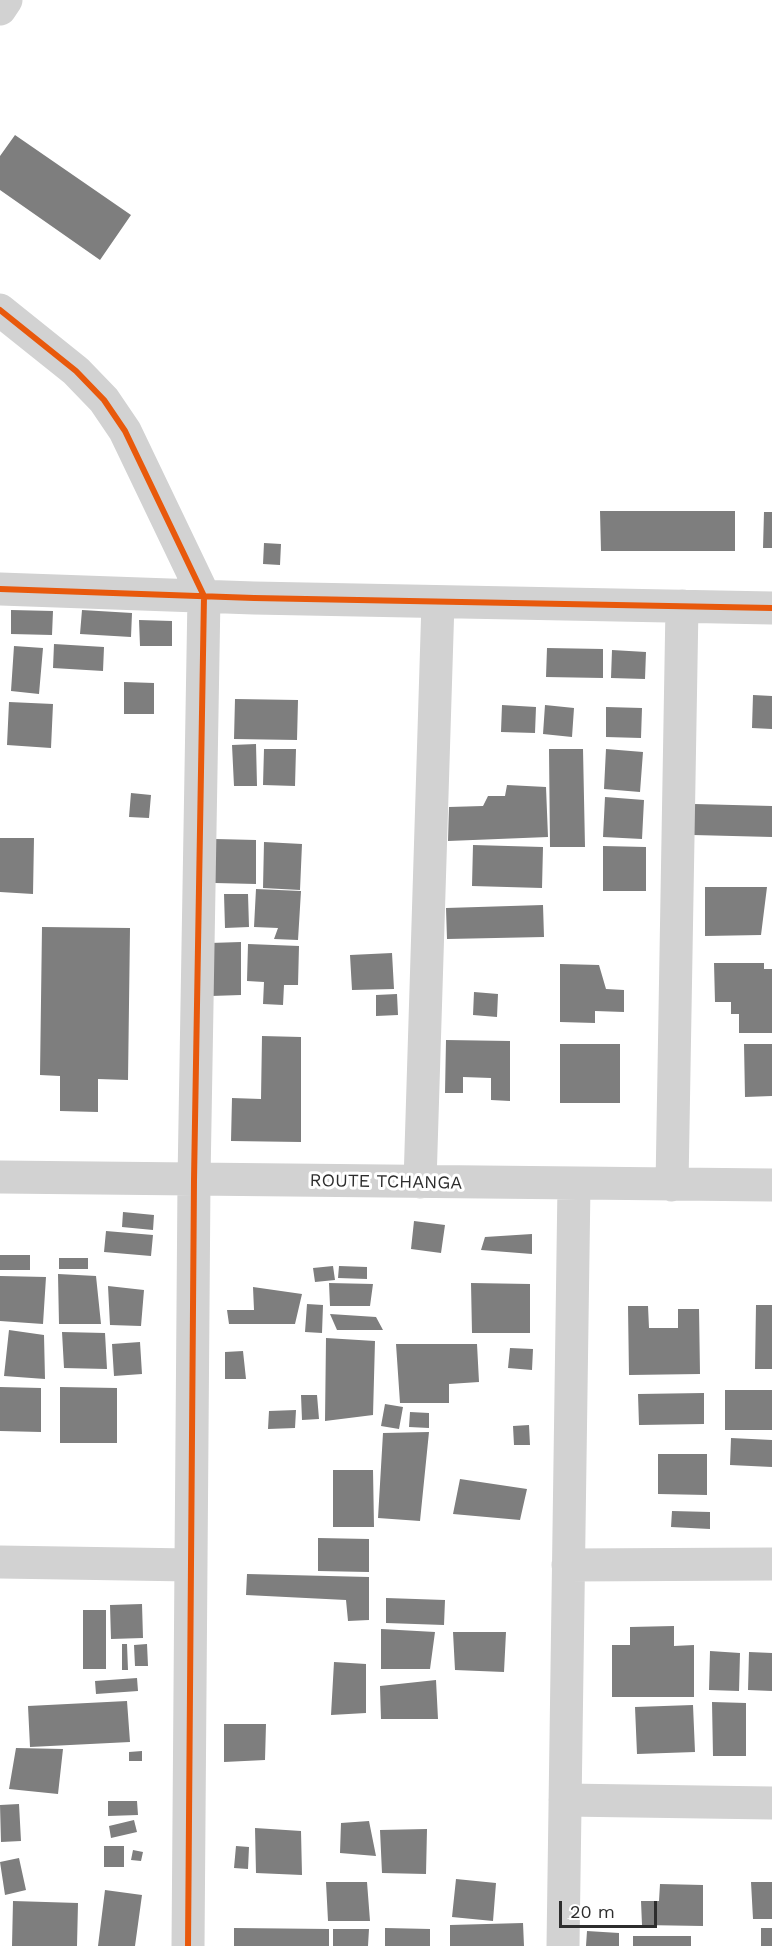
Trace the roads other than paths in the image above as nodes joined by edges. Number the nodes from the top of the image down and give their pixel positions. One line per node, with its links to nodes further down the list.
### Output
1 (6, 0): 2 (street)
2 (0, 9)
3 (0, 310): 5 (street)
4 (0, 589): 5 (street)
5 (204, 596): 6 (street); 10 (street)
6 (438, 602): 7 (street); 11 (street)
7 (682, 606): 8 (street); 13 (street)
8 (772, 608)
9 (0, 1177): 10 (street, ROUTE TCHANGA)
10 (194, 1180): 11 (street, ROUTE TCHANGA); 17 (street)
11 (420, 1182): 12 (street, ROUTE TCHANGA)
12 (574, 1184): 13 (street, ROUTE TCHANGA); 18 (street)
13 (672, 1185): 14 (street, ROUTE TCHANGA)
14 (772, 1185)
15 (0, 1562): 17 (street)
16 (772, 1564): 18 (street)
17 (191, 1565): 21 (street)
18 (568, 1565): 19 (street)
19 (565, 1800): 20 (street); 22 (street)
20 (772, 1803)
21 (188, 1946)
22 (563, 1946)

